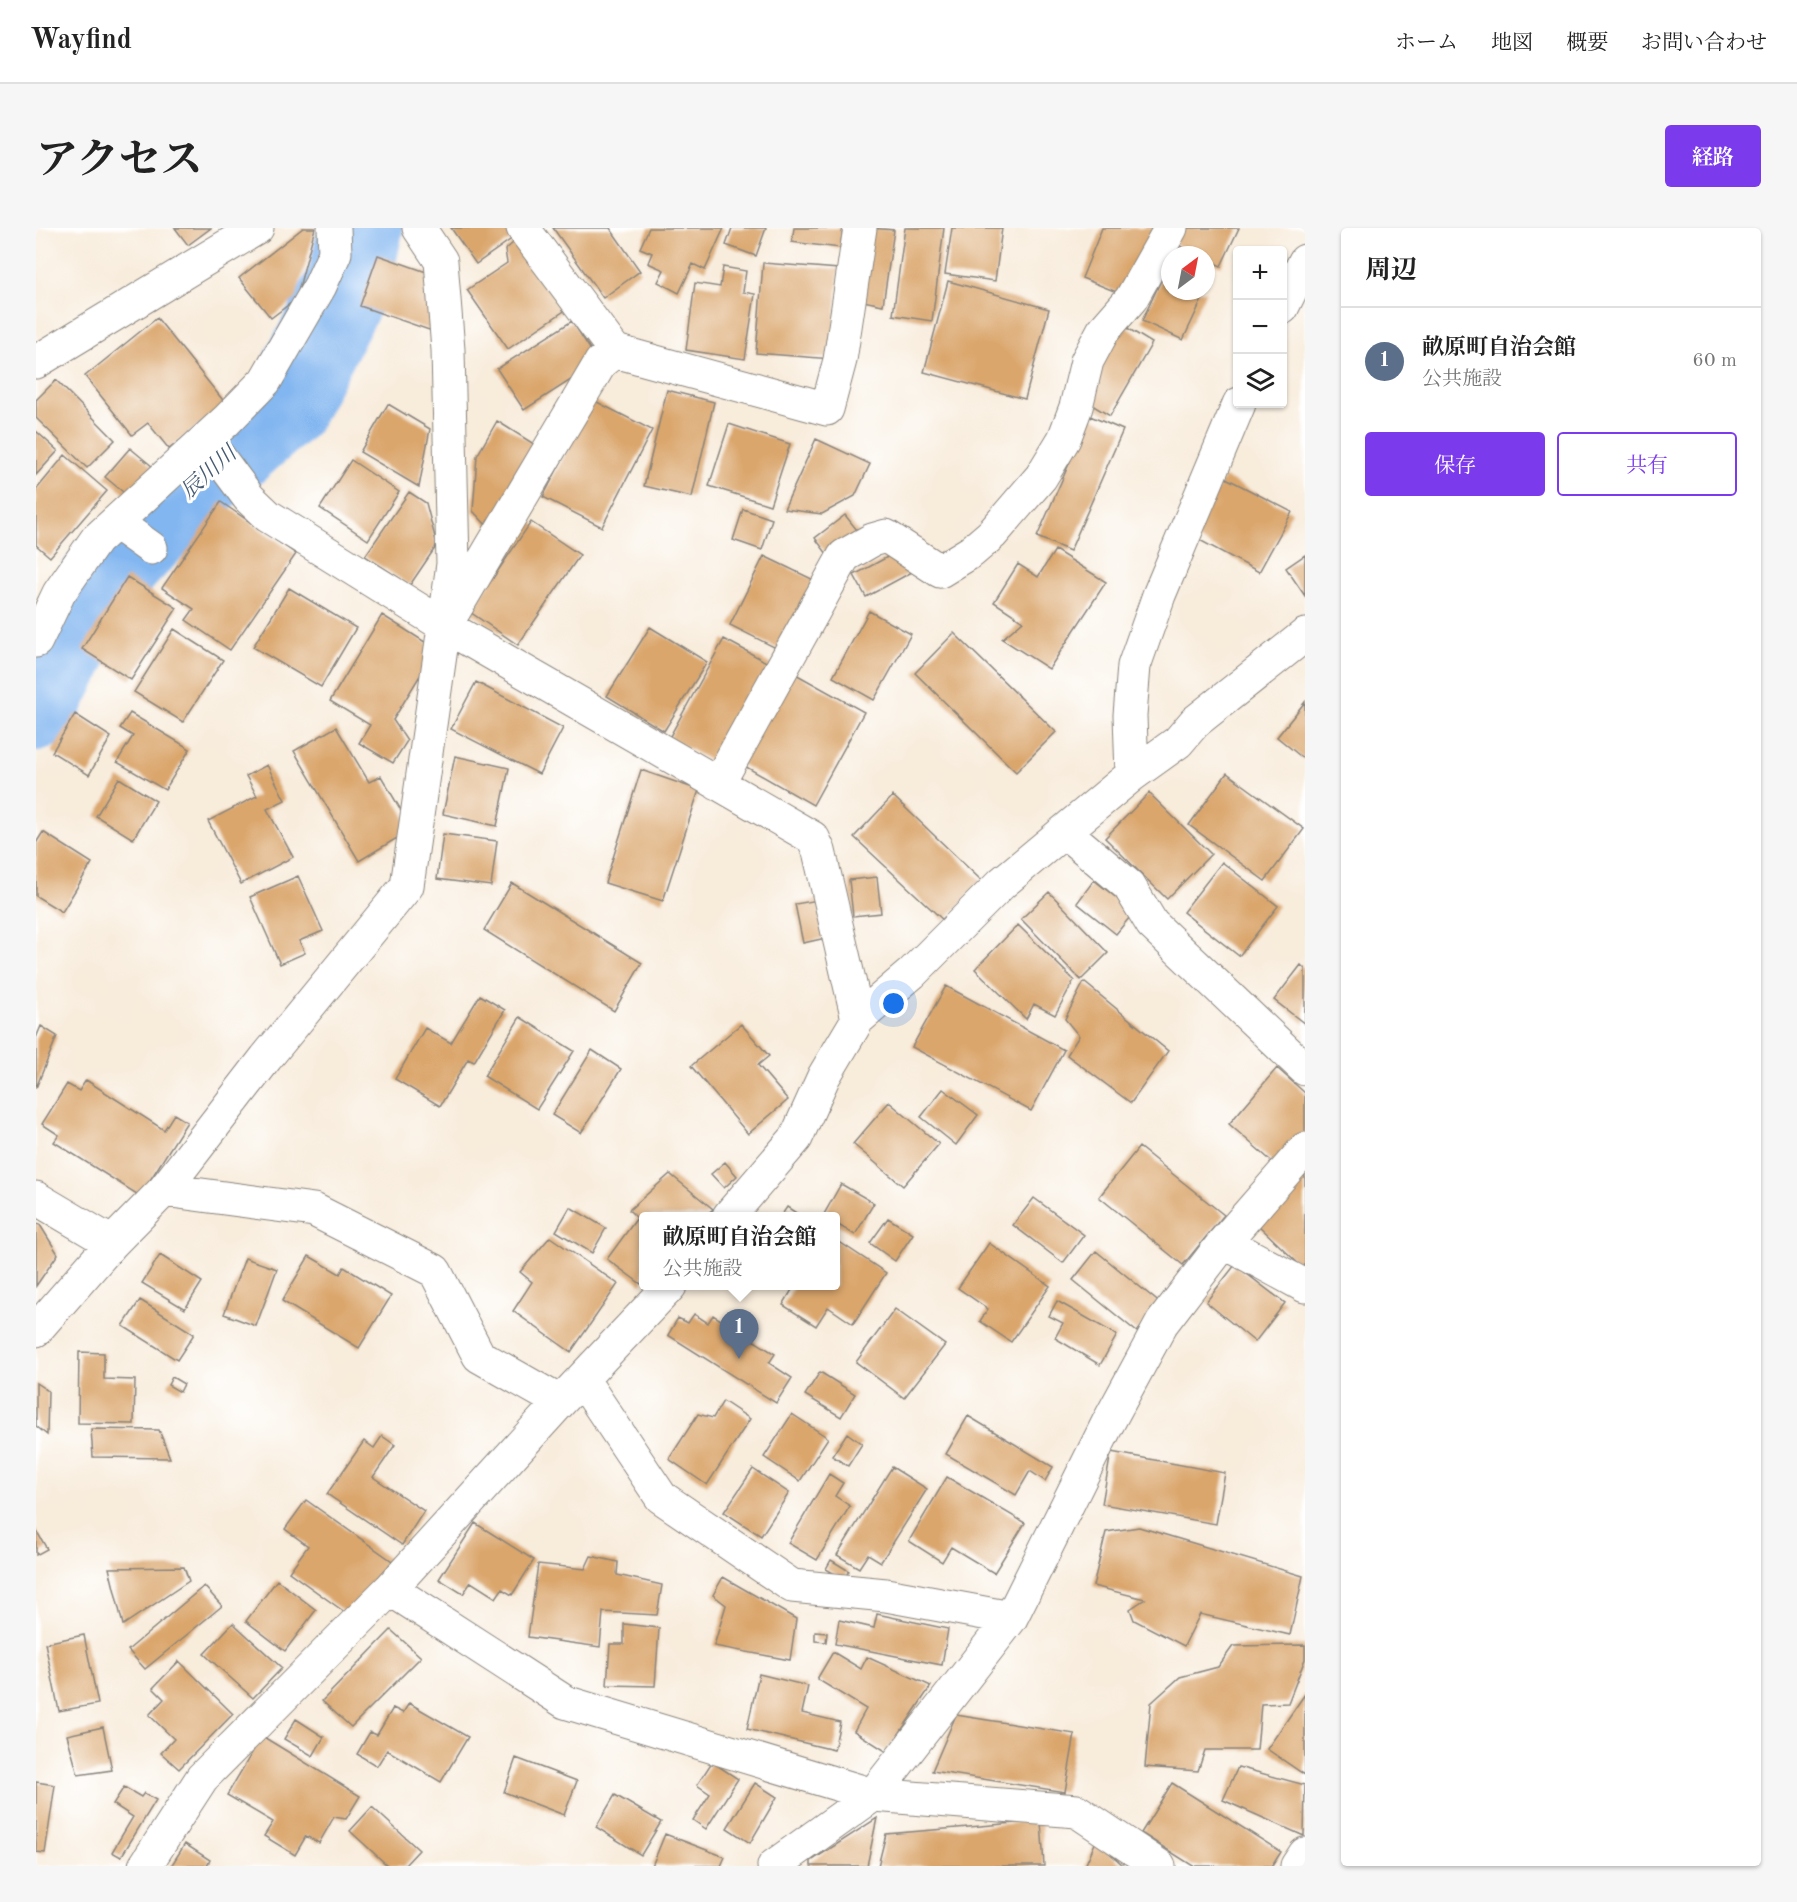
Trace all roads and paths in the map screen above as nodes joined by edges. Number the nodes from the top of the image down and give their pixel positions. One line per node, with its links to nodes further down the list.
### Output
1 (256, 228): 10 (street)
2 (334, 228): 12 (street)
3 (419, 228): 15 (street)
4 (523, 228): 9 (street)
5 (860, 228): 9 (street)
6 (1171, 228): 19 (street)
7 (1305, 261): 8 (street)
8 (1286, 300)
9 (615, 351): 15 (street)
10 (36, 362)
11 (1237, 408): 18 (street)
12 (206, 440): 13 (street); 15 (street)
13 (116, 523): 14 (street); 17 (street)
14 (151, 548)
15 (445, 626): 19 (street); 24 (street)
16 (1305, 635): 18 (street)
17 (36, 641)
18 (1132, 776): 20 (street)
19 (718, 784): 21 (street)
20 (1065, 832): 21 (street); 22 (street)
21 (858, 1019): 26 (street)
22 (1305, 1069)
23 (1305, 1149): 27 (street)
24 (164, 1190): 28 (street); 32 (street)
25 (36, 1198): 28 (street)
26 (732, 1212)
27 (1224, 1242): 29 (street); 34 (street)
28 (112, 1243): 31 (street)
29 (1305, 1286)
30 (666, 1290): 32 (street)
31 (36, 1330)
32 (571, 1391): 33 (street); 34 (street)
33 (390, 1589): 35 (street); 37 (street)
34 (1011, 1618): 35 (street)
35 (873, 1795): 38 (street); 39 (street)
36 (1305, 1854): 40 (street)
37 (145, 1866)
38 (774, 1866)
39 (1159, 1866)
40 (1297, 1866)

